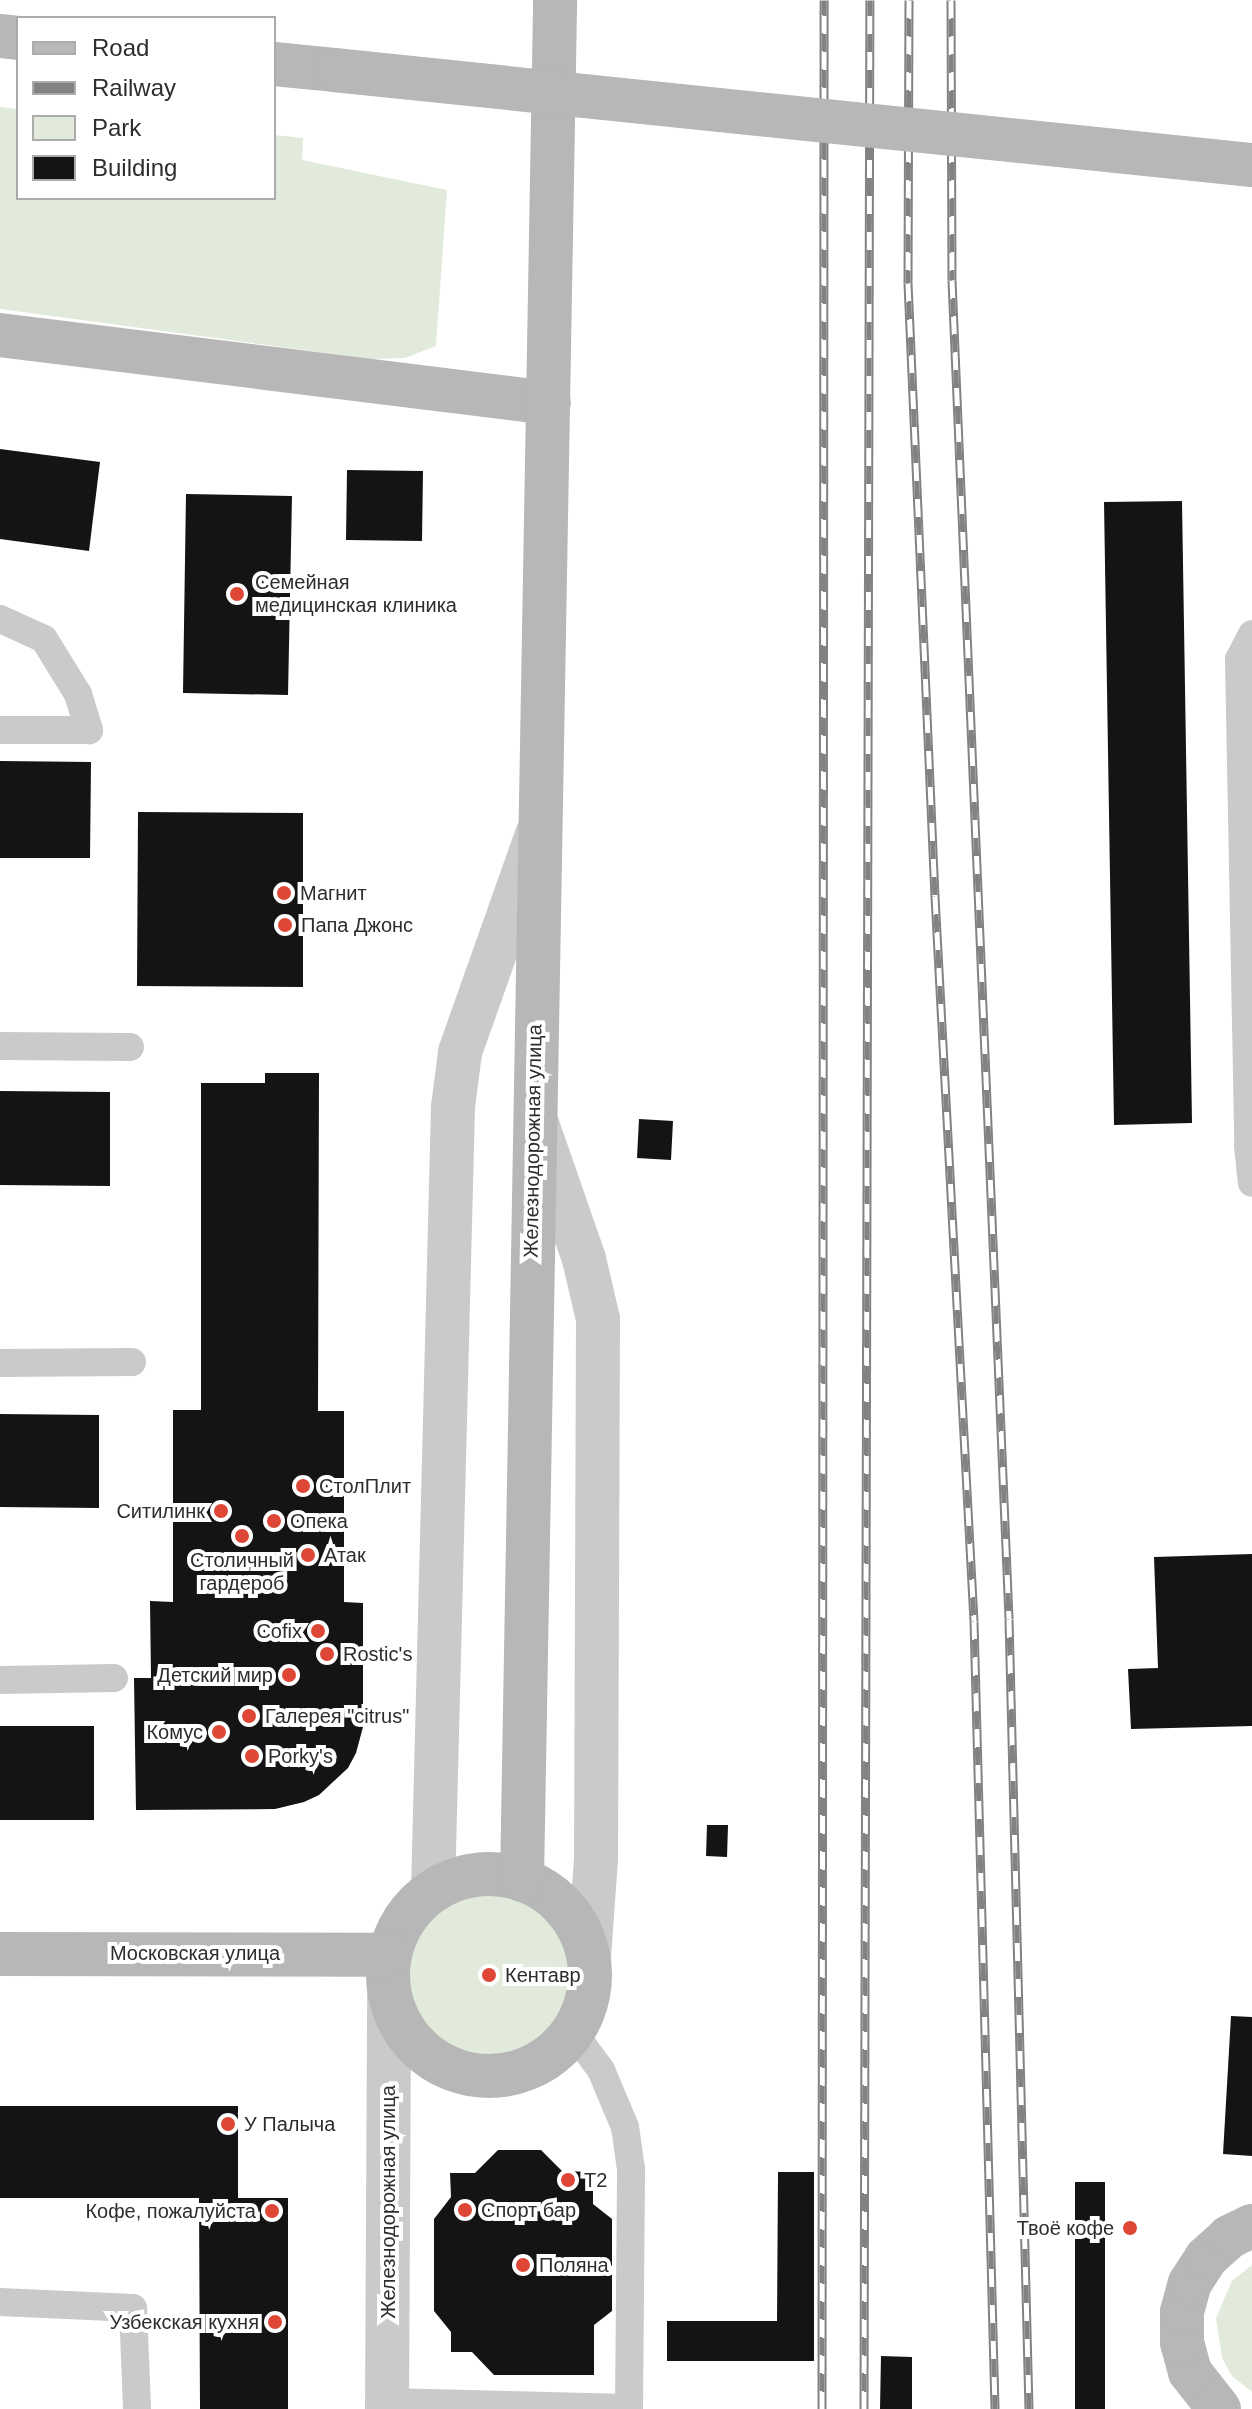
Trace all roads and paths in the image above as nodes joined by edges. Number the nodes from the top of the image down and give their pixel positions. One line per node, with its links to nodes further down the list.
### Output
1 (555, 0): 5 (street, Железнодорожная улица)
2 (276, 64): 3 (street, bridge)
3 (1252, 165)
4 (0, 335): 5 (street)
5 (549, 403): 9 (street, Железнодорожная улица)
6 (0, 619): 8 (lane)
7 (1252, 634): 13 (lane)
8 (0, 730)
9 (539, 828): 12 (street, Железнодорожная улица); 19 (street)
10 (0, 1046): 11 (lane)
11 (130, 1047)
12 (533, 1111): 18 (street, Железнодорожная улица); 21 (street)
13 (1252, 1183)
14 (132, 1362): 15 (lane)
15 (0, 1363)
16 (114, 1678): 17 (lane)
17 (0, 1680)
18 (522, 1880): 19 (street); 21 (street)
19 (433, 1891): 22 (street)
20 (0, 1954): 22 (street, Московская улица)
21 (589, 1956): 23 (street)
22 (389, 1975): 23 (street); 27 (street, Железнодорожная улица)
23 (573, 2032): 28 (lane)
24 (1252, 2226): 26 (street)
25 (0, 2302): 29 (lane)
26 (1209, 2405)
27 (387, 2406): 28 (lane)
28 (630, 2408)
29 (137, 2409)

